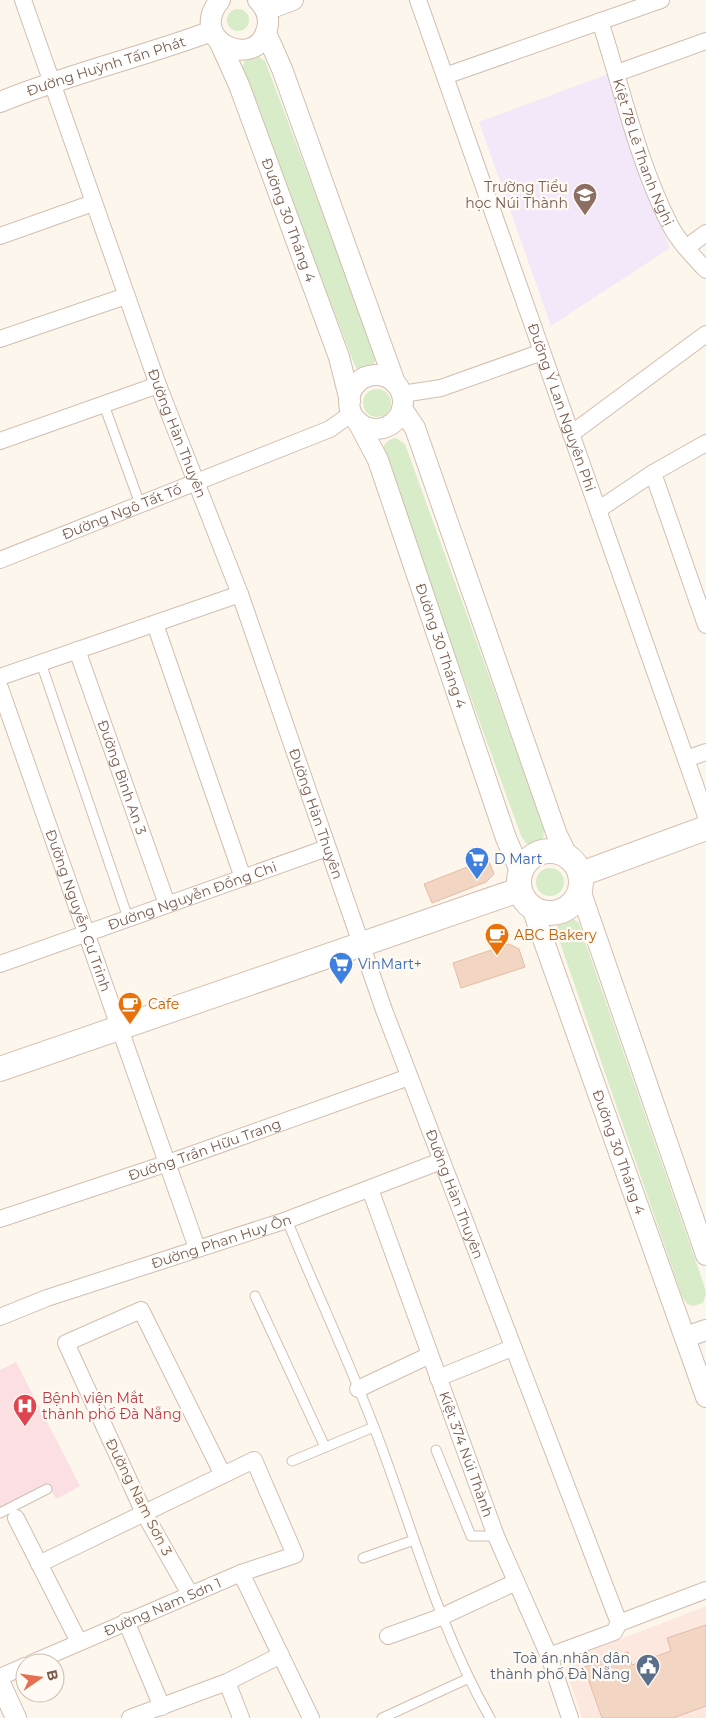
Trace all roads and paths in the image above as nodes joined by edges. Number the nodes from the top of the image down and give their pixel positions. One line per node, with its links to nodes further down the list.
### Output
1 (23, 0): 12 (street, Đường Hàn Thuyên)
2 (294, 0): 5 (street)
3 (418, 0): 11 (street, Đường Ỷ Lan Nguyên Phi)
4 (661, 0): 7 (street)
5 (262, 5): 8 (street)
6 (214, 18): 8 (street); 12 (street, Đường Huỳnh Tấn Phát); 26 (street, Đường 30 Tháng 4)
7 (600, 22): 10 (street, Kiệt 78 Lê Thanh Nghị); 11 (street)
8 (266, 33): 24 (street)
9 (706, 41): 10 (street)
10 (617, 73): 17 (street, Kiệt 78 Lê Thanh Nghị)
11 (445, 76): 22 (street, Đường Ỷ Lan Nguyên Phi)
12 (50, 81): 13 (street, Đường Huỳnh Tấn Phát); 14 (street, Đường Hàn Thuyên)
13 (0, 102)
14 (93, 203): 16 (street); 19 (street, Đường Hàn Thuyên)
15 (706, 232): 17 (street)
16 (0, 236)
17 (686, 248): 18 (street, Kiệt 78 Lê Thanh Nghị)
18 (706, 270)
19 (126, 296): 21 (street); 23 (street, Đường Hàn Thuyên)
20 (706, 334): 27 (street)
21 (0, 339)
22 (542, 352): 24 (street); 27 (street, Đường Ỷ Lan Nguyên Phi)
23 (158, 385): 25 (street); 31 (street, Đường Hàn Thuyên)
24 (400, 396): 26 (street); 26 (street); 47 (street)
25 (104, 405): 28 (street); 32 (lane)
26 (353, 412): 31 (street, Đường Ngô Tất Tố); 50 (street, Đường 30 Tháng 4)
27 (571, 434): 33 (street, Đường Ỷ Lan Nguyên Phi)
28 (0, 442)
29 (706, 443): 30 (street)
30 (653, 473): 33 (street); 37 (street)
31 (196, 482): 32 (street, Đường Ngô Tất Tố); 35 (street, Đường Hàn Thuyên)
32 (140, 504): 34 (street, Đường Ngô Tất Tố)
33 (598, 510): 43 (street, Đường Ỷ Lan Nguyên Phi)
34 (0, 560)
35 (240, 594): 36 (street); 46 (street, Đường Hàn Thuyên)
36 (155, 624): 38 (street); 48 (street)
37 (706, 625)
38 (77, 650): 39 (street); 51 (street, Đường Bình An 3)
39 (41, 662): 40 (street); 52 (lane)
40 (0, 677)
41 (0, 688): 53 (street, Đường Nguyễn Cư Trinh)
42 (706, 752): 43 (street)
43 (686, 759): 44 (street, Đường Ỷ Lan Nguyên Phi)
44 (706, 816)
45 (706, 828): 49 (main road)
46 (326, 848): 48 (street, Đường Nguyễn Đổng Chi); 54 (street, Đường Hàn Thuyên)
47 (567, 855): 49 (main road); 50 (main road)
48 (243, 878): 51 (street, Đường Nguyễn Đổng Chi)
49 (580, 882): 50 (main road); 65 (street)
50 (524, 890): 54 (main road); 69 (street, Đường 30 Tháng 4)
51 (167, 904): 52 (street, Đường Nguyễn Đổng Chi)
52 (128, 918): 53 (street, Đường Nguyễn Đổng Chi)
53 (85, 933): 55 (street, Đường Nguyễn Đổng Chi); 56 (street, Đường Nguyễn Cư Trinh)
54 (361, 945): 56 (main road); 58 (street, Đường Hàn Thuyên)
55 (0, 964)
56 (121, 1028): 57 (main road); 59 (street, Đường Nguyễn Cư Trinh)
57 (0, 1069)
58 (410, 1077): 59 (street, Đường Trần Hữu Trang); 60 (street, Đường Hàn Thuyên)
59 (168, 1162): 62 (street, Đường Trần Hữu Trang); 64 (street, Đường Nguyễn Cư Trinh)
60 (441, 1162): 61 (street, Đường Phan Huy Ôn); 70 (street, Đường Hàn Thuyên)
61 (370, 1189): 63 (street, Đường Phan Huy Ôn); 71 (street, Kiệt 374 Núi Thành)
62 (0, 1219)
63 (287, 1220): 64 (street, Đường Phan Huy Ôn); 73 (lane)
64 (197, 1248): 67 (street, Đường Phan Huy Ôn)
65 (706, 1255)
66 (254, 1296): 76 (lane)
67 (0, 1317)
68 (706, 1330): 69 (street)
69 (686, 1337): 74 (street, Đường 30 Tháng 4)
70 (512, 1348): 72 (street); 93 (street, Đường Hàn Thuyên)
71 (430, 1355): 72 (street, Kiệt 374 Núi Thành); 73 (street)
72 (438, 1378): 83 (street, Kiệt 374 Núi Thành)
73 (358, 1389): 75 (lane)
74 (706, 1397)
75 (374, 1427): 76 (lane); 84 (lane)
76 (325, 1447): 78 (lane)
77 (436, 1450): 83 (lane)
78 (292, 1461)
79 (223, 1475): 81 (street); 81 (street, Đường Nam Sơn 3); 87 (street, Đường Nam Sơn 1)
80 (47, 1489): 82 (lane)
81 (144, 1513): 86 (street); 90 (street, Đường Nam Sơn 3)
82 (8, 1516): 86 (street)
83 (496, 1536): 88 (street, Kiệt 374 Núi Thành)
84 (414, 1540): 85 (lane); 91 (lane)
85 (363, 1558)
86 (39, 1564): 95 (street)
87 (241, 1573): 90 (street, Đường Nam Sơn 1); 97 (street)
88 (516, 1582): 91 (street); 98 (street, Kiệt 374 Núi Thành)
89 (706, 1590): 93 (street)
90 (190, 1594): 92 (street, Đường Nam Sơn 1)
91 (441, 1617): 94 (street); 101 (lane)
92 (126, 1621): 95 (street, Đường Nam Sơn 1); 104 (street)
93 (619, 1623): 98 (street)
94 (388, 1636)
95 (79, 1642): 96 (street, Đường Nam Sơn 1)
96 (54, 1653)
97 (281, 1655): 102 (street); 108 (street)
98 (549, 1656): 111 (street, Kiệt 374 Núi Thành)
99 (15, 1671): 100 (street)
100 (0, 1678)
101 (467, 1679): 109 (lane); 110 (lane)
102 (227, 1682): 104 (street); 107 (street)
103 (0, 1683): 105 (street)
104 (162, 1706): 106 (street)
105 (16, 1718)
106 (130, 1718)
107 (241, 1718)
108 (311, 1718)
109 (382, 1718)
110 (490, 1718)
111 (570, 1718)

